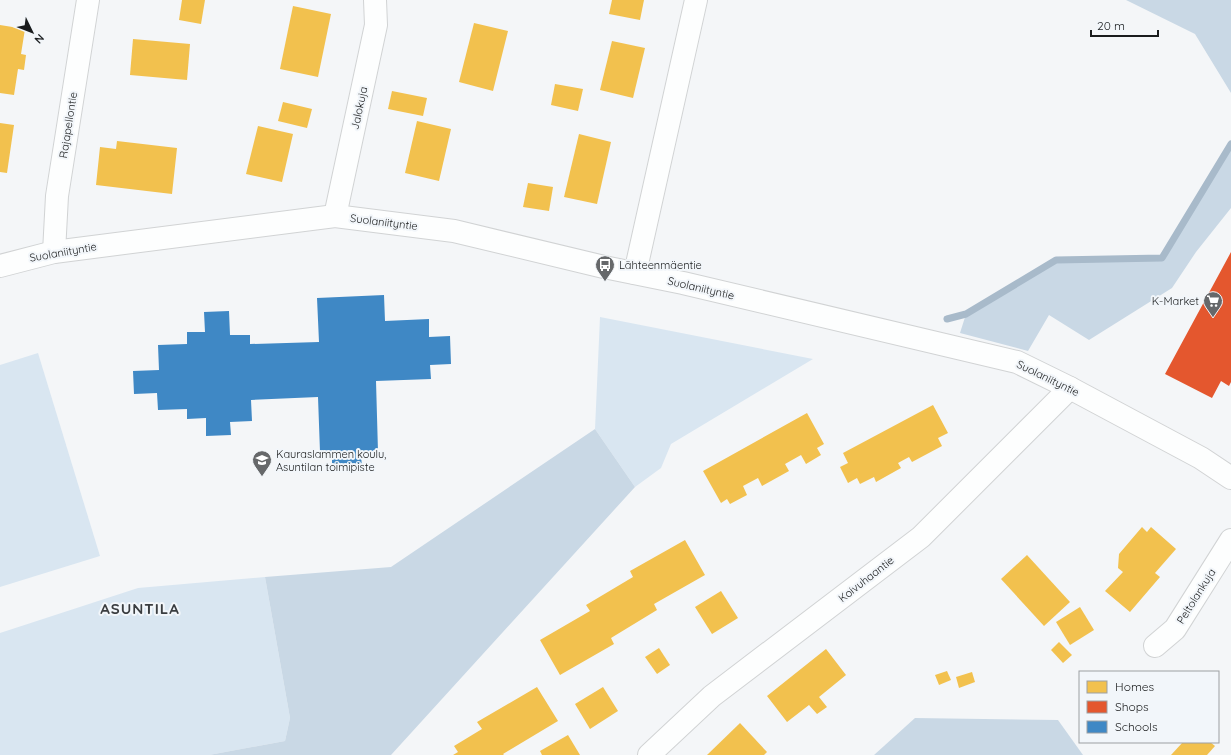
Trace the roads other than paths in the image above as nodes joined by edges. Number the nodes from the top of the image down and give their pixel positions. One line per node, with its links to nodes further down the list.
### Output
1 (88, 0): 5 (street, Rajapellontie)
2 (375, 0): 4 (street, Jalokuja)
3 (696, 0): 7 (street)
4 (336, 216): 5 (street, Suolaniityntie); 7 (street, Suolaniityntie)
5 (54, 252): 6 (street, Suolaniityntie)
6 (0, 266)
7 (635, 273): 8 (street, Suolaniityntie)
8 (1070, 388): 9 (street, Suolaniityntie); 12 (street, Koivuhaantie)
9 (1231, 478)
10 (1231, 540): 11 (street, Peltolankuja)
11 (1155, 646)
12 (649, 755)

